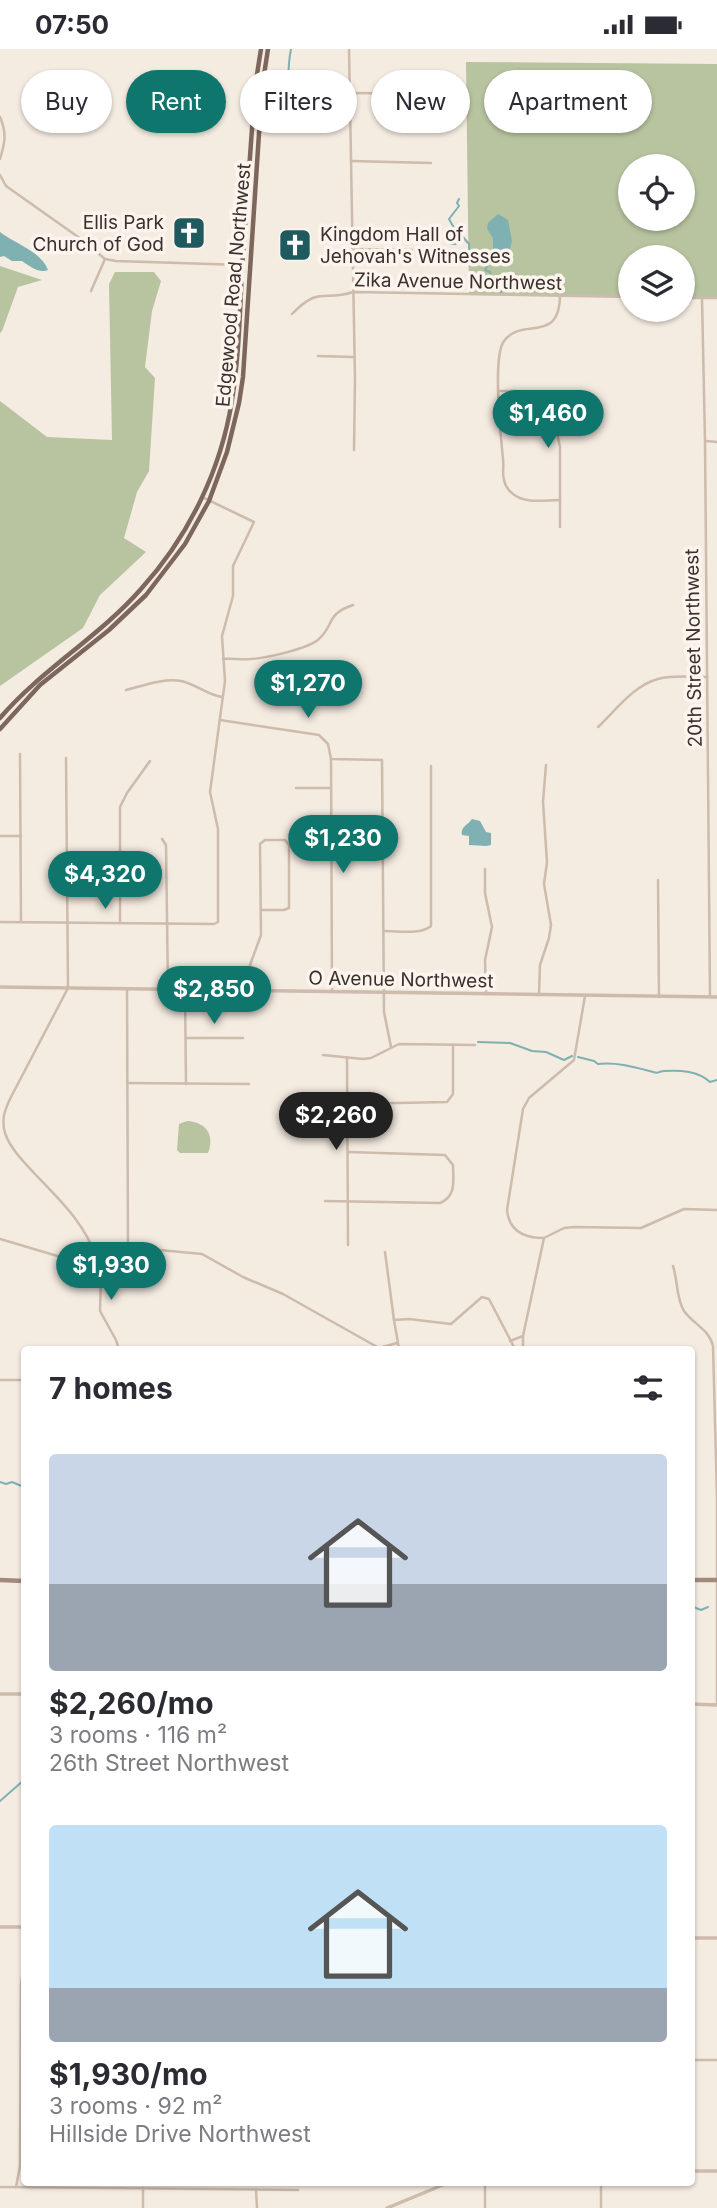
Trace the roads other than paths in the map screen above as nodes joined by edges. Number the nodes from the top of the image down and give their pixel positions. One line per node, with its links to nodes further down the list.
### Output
1 (261, 49): 14 (main road, Edgewood Road Northwest)
2 (268, 49): 31 (main road, Edgewood Road Northwest)
3 (349, 49): 4 (street)
4 (349, 70)
5 (0, 117): 7 (street)
6 (351, 133): 8 (street)
7 (0, 159)
8 (351, 162): 9 (street); 11 (street)
9 (431, 163)
10 (0, 175): 13 (street)
11 (352, 249): 12 (street); 16 (street)
12 (412, 250)
13 (105, 259): 14 (street); 15 (street)
14 (243, 265): 29 (main road, Edgewood Road Northwest)
15 (90, 291)
16 (353, 292): 17 (street, Zika Avenue Northwest); 22 (street, Zika Avenue Northwest); 24 (street)
17 (560, 296): 18 (street, Zika Avenue Northwest); 25 (street)
18 (618, 297)
19 (695, 298): 20 (street)
20 (702, 298): 21 (street); 26 (street, 20th Street Northwest)
21 (717, 298)
22 (292, 314)
23 (318, 356): 24 (street)
24 (353, 357): 28 (street)
25 (499, 391): 30 (street); 30 (street)
26 (705, 441): 27 (street); 35 (street, 20th Street Northwest)
27 (717, 442)
28 (354, 450)
29 (202, 498): 31 (street); 40 (main road, Edgewood Road Northwest)
30 (560, 500): 32 (street)
31 (209, 501): 34 (street); 43 (main road, Edgewood Road Northwest)
32 (560, 527)
33 (353, 605): 34 (street)
34 (223, 659): 37 (street)
35 (707, 677): 38 (street, 20th Street Northwest); 42 (street)
36 (126, 690): 37 (street)
37 (222, 697): 41 (street)
38 (708, 713): 39 (street); 76 (street, 20th Street Northwest)
39 (714, 713)
40 (0, 717)
41 (219, 720): 46 (street); 62 (street)
42 (598, 727)
43 (0, 729)
44 (20, 754): 53 (street)
45 (66, 758): 60 (street)
46 (331, 759): 51 (street); 63 (street)
47 (150, 761): 61 (street)
48 (546, 765): 73 (street)
49 (431, 766): 63 (street)
50 (296, 787): 51 (street)
51 (331, 788): 70 (street)
52 (0, 836): 53 (street)
53 (20, 836): 59 (street)
54 (162, 839): 62 (street)
55 (485, 869): 72 (street)
56 (658, 880): 75 (street)
57 (261, 910): 57 (street); 69 (street)
58 (0, 922): 59 (street)
59 (21, 922): 60 (street)
60 (68, 923): 61 (street); 65 (street)
61 (120, 923): 62 (street)
62 (167, 924): 67 (street)
63 (384, 931): 71 (street)
64 (0, 987): 65 (street, O Avenue Northwest)
65 (68, 988): 66 (street, O Avenue Northwest); 98 (street)
66 (127, 989): 67 (street, O Avenue Northwest); 85 (street)
67 (168, 990): 68 (street, O Avenue Northwest)
68 (185, 990): 69 (street, O Avenue Northwest); 78 (street)
69 (250, 991): 70 (street, O Avenue Northwest)
70 (332, 992): 71 (street, O Avenue Northwest)
71 (384, 993): 72 (street, O Avenue Northwest); 82 (street)
72 (486, 994): 73 (street, O Avenue Northwest)
73 (539, 995): 74 (street, O Avenue Northwest)
74 (585, 996): 75 (street, O Avenue Northwest); 93 (street)
75 (659, 997): 76 (street, O Avenue Northwest)
76 (710, 997): 77 (street, O Avenue Northwest)
77 (717, 997)
78 (186, 1038): 79 (street); 86 (street)
79 (243, 1038)
80 (453, 1045): 81 (street); 82 (street); 88 (street)
81 (475, 1045)
82 (391, 1047): 84 (street)
83 (323, 1055): 84 (street)
84 (347, 1059): 88 (street)
85 (127, 1083): 86 (street); 96 (street)
86 (186, 1084): 87 (street)
87 (249, 1084)
88 (347, 1104): 89 (street)
89 (348, 1152): 91 (street); 91 (street)
90 (326, 1201): 91 (street)
91 (348, 1201): 95 (street)
92 (717, 1210): 93 (street)
93 (544, 1238): 103 (street)
94 (0, 1239): 99 (street)
95 (348, 1245)
96 (128, 1247): 98 (street); 107 (street)
97 (385, 1252): 102 (street)
98 (98, 1260): 99 (street); 101 (street)
99 (91, 1262): 101 (street)
100 (673, 1266): 114 (street)
101 (102, 1278): 106 (street)
102 (394, 1320): 104 (street); 105 (street)
103 (523, 1336): 104 (street); 111 (street)
104 (510, 1341): 110 (street)
105 (397, 1343): 108 (street); 109 (street)
106 (118, 1346)
107 (375, 1346)
108 (386, 1346)
109 (398, 1346)
110 (513, 1346)
111 (523, 1346)
112 (0, 1380): 113 (street)
113 (21, 1380)
114 (717, 1498): 117 (street)
115 (0, 1580): 118 (main road)
116 (695, 1580): 117 (main road)
117 (717, 1580): 122 (street)
118 (21, 1581)
119 (0, 1694): 120 (street)
120 (21, 1694)
121 (695, 1705): 122 (street)
122 (717, 1705)
123 (21, 1926): 124 (street)
124 (0, 1927)
125 (695, 1938): 126 (street)
126 (717, 1938)
127 (695, 2060): 128 (street)
128 (717, 2060)
129 (21, 2107): 136 (street)
130 (695, 2171): 131 (street)
131 (717, 2171)
132 (440, 2186): 143 (street)
133 (485, 2186): 144 (street)
134 (601, 2186): 145 (street)
135 (0, 2187): 136 (street)
136 (16, 2187): 137 (street)
137 (77, 2187): 138 (street)
138 (143, 2188): 139 (street); 141 (street)
139 (257, 2190): 140 (street); 142 (street)
140 (298, 2190)
141 (143, 2208)
142 (257, 2208)
143 (387, 2208)
144 (485, 2208)
145 (601, 2208)

